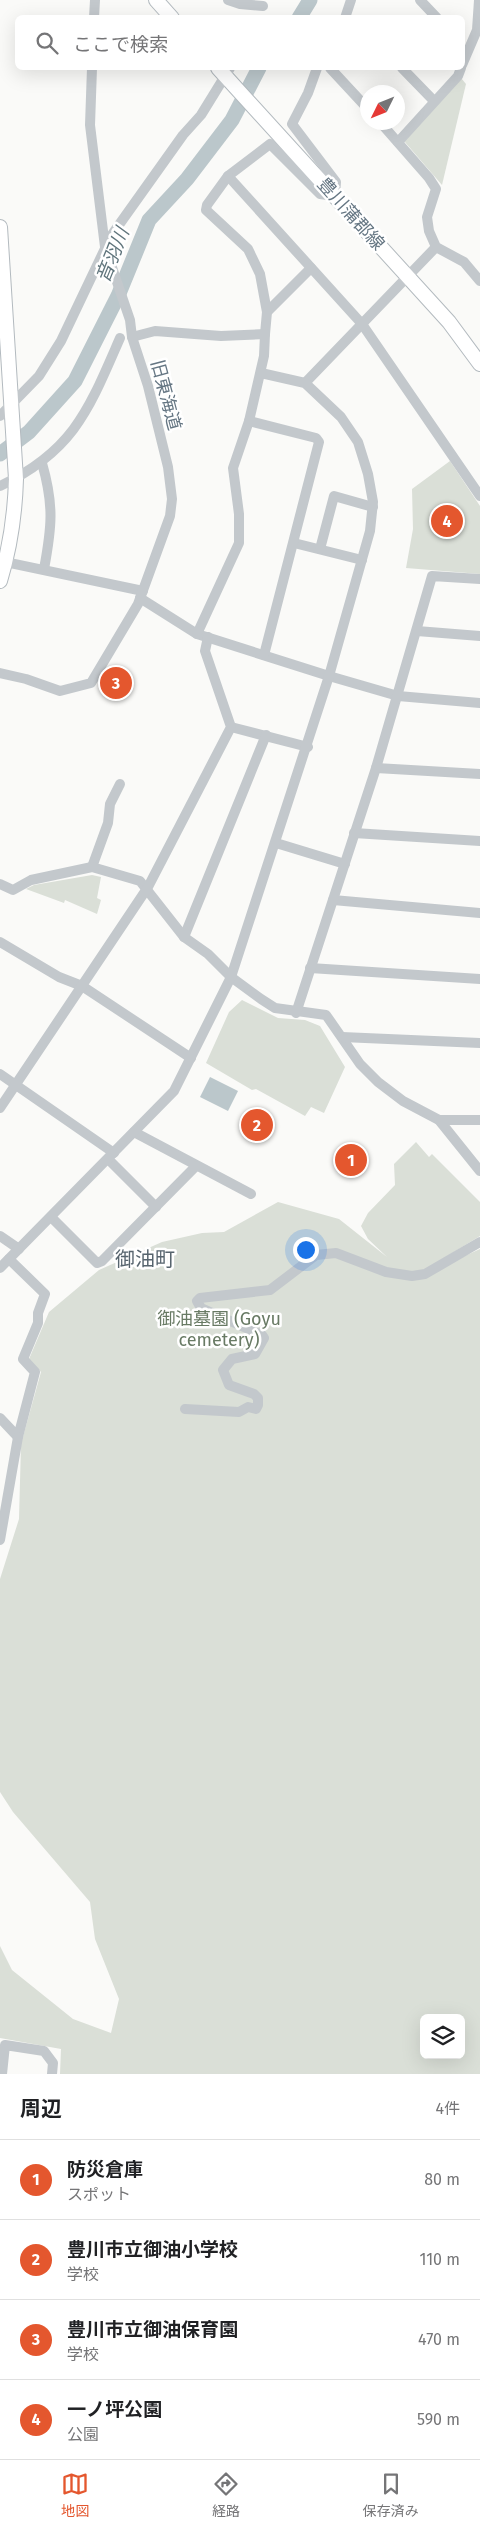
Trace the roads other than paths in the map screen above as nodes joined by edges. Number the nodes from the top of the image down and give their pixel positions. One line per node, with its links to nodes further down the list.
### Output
1 (95, 0): 7 (street)
2 (156, 0): 8 (main road)
3 (228, 0): 6 (street)
4 (420, 0): 9 (street)
5 (479, 0): 10 (street)
6 (264, 3)
7 (94, 15)
8 (169, 15)
9 (434, 15)
10 (466, 47)
11 (92, 70): 25 (street, 旧東海道)
12 (315, 70): 22 (street)
13 (332, 70): 17 (street)
14 (404, 70): 18 (street)
15 (460, 70): 18 (street)
16 (225, 72): 22 (main road, 豊川蒲郡線); 25 (street)
17 (360, 101)
18 (434, 101): 20 (street)
19 (387, 130): 20 (street)
20 (398, 142): 24 (street)
21 (228, 176): 22 (street); 26 (street); 29 (street)
22 (335, 196): 27 (main road, 豊川蒲郡線)
23 (0, 227): 37 (main road)
24 (436, 247): 27 (street); 28 (street)
25 (106, 251): 32 (street, 旧東海道); 37 (street)
26 (311, 268): 29 (street); 30 (street)
27 (408, 277): 30 (street); 34 (main road, 豊川蒲郡線)
28 (480, 281)
29 (267, 312): 31 (street)
30 (362, 324): 36 (street); 42 (street)
31 (265, 334): 32 (street); 35 (street)
32 (132, 337): 51 (street, 旧東海道)
33 (120, 338): 39 (street)
34 (480, 364)
35 (261, 373): 36 (street); 38 (street)
36 (306, 383): 43 (street)
37 (6, 407): 40 (main road)
38 (249, 421): 44 (street); 53 (street)
39 (42, 463): 40 (street); 48 (street)
40 (16, 477): 41 (street); 47 (main road)
41 (0, 486)
42 (480, 496)
43 (373, 507): 45 (street); 46 (street)
44 (294, 543): 45 (street); 56 (street)
45 (320, 549): 46 (street)
46 (362, 560): 58 (street)
47 (3, 561): 48 (street); 50 (main road)
48 (44, 569): 51 (street)
49 (480, 579): 52 (street)
50 (0, 581)
51 (141, 594): 53 (street); 57 (street, 旧東海道)
52 (417, 631): 54 (street); 59 (street)
53 (197, 634): 55 (street)
54 (480, 636)
55 (208, 637): 56 (street); 61 (street)
56 (264, 655): 58 (street)
57 (0, 673)
58 (329, 676): 59 (street); 63 (street)
59 (398, 696): 60 (street); 64 (street)
60 (480, 703)
61 (232, 727): 62 (street); 73 (street)
62 (266, 735): 63 (street); 76 (street)
63 (308, 747): 69 (street)
64 (376, 768): 65 (street); 67 (street)
65 (480, 774)
66 (120, 784): 71 (street)
67 (354, 833): 68 (street); 70 (street)
68 (480, 841)
69 (276, 842): 70 (street); 79 (street)
70 (345, 864): 74 (street)
71 (92, 867): 72 (street); 73 (street)
72 (0, 884)
73 (148, 887): 76 (street); 81 (street)
74 (333, 900): 75 (street); 78 (street)
75 (480, 913)
76 (184, 937): 79 (street)
77 (0, 942): 81 (street)
78 (310, 968): 80 (street); 82 (street)
79 (231, 977): 82 (street); 85 (street)
80 (480, 979)
81 (82, 986): 85 (street); 87 (street)
82 (296, 1012): 83 (street)
83 (342, 1037): 84 (street); 89 (street)
84 (480, 1043)
85 (191, 1058): 91 (street)
86 (0, 1074): 87 (street)
87 (16, 1085): 88 (street); 92 (street)
88 (0, 1108)
89 (439, 1120): 90 (street); 94 (street)
90 (480, 1120)
91 (134, 1132): 92 (street); 93 (street)
92 (111, 1156): 96 (street); 97 (street)
93 (196, 1166): 95 (street); 96 (street)
94 (480, 1171)
95 (251, 1194)
96 (156, 1207): 97 (street)
97 (50, 1217): 100 (street)
98 (0, 1236): 100 (street)
99 (480, 1242): 103 (street)
100 (19, 1249): 101 (street)
101 (10, 1259): 102 (street); 105 (street)
102 (0, 1268)
103 (185, 1409)
104 (0, 1418): 105 (street)
105 (18, 1437): 106 (street)
106 (1, 1536)
107 (2, 2074): 108 (street)
108 (52, 2074)

